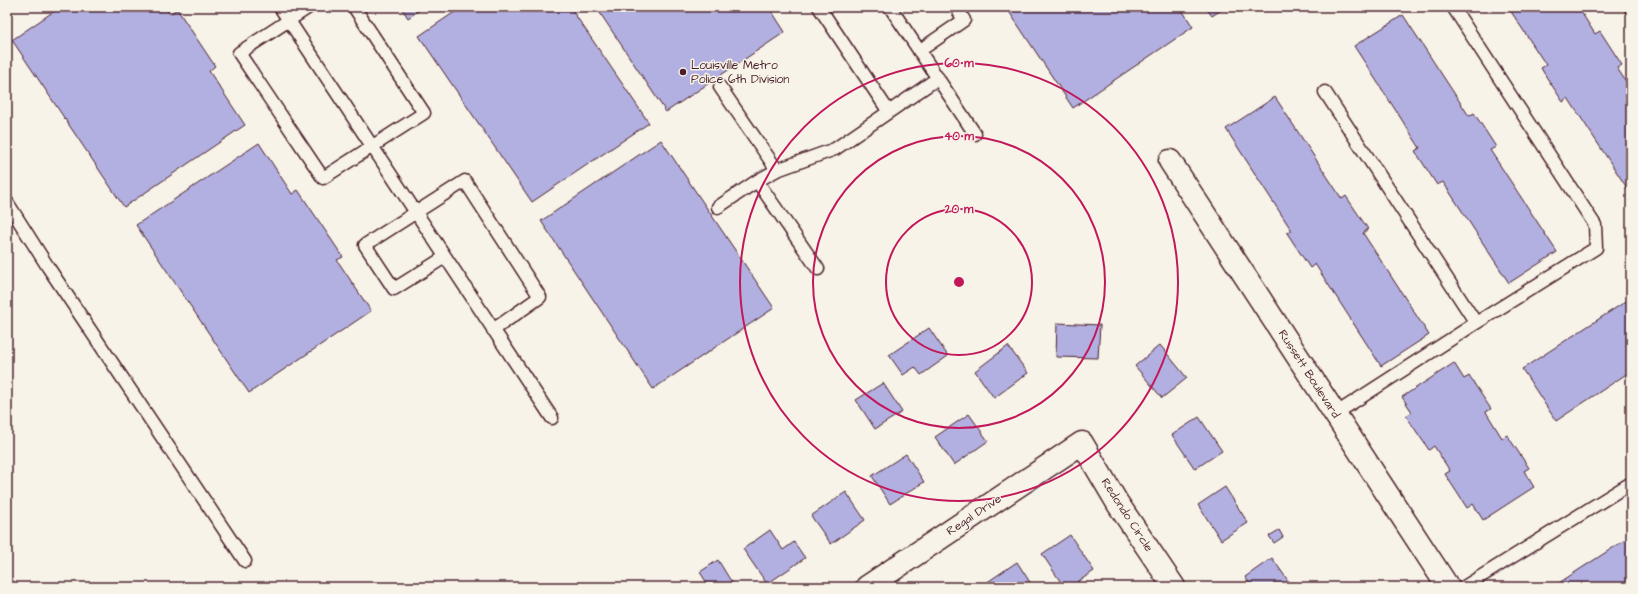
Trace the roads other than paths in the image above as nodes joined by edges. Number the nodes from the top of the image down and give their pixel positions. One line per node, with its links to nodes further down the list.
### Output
1 (280, 7): 8 (lane)
2 (309, 7): 8 (lane)
3 (354, 7): 15 (lane)
4 (819, 7): 13 (lane)
5 (890, 7): 9 (lane)
6 (956, 7): 9 (lane)
7 (1453, 7): 24 (lane)
8 (289, 20): 15 (lane); 15 (lane)
9 (920, 51): 10 (lane)
10 (938, 78): 13 (lane); 14 (lane)
11 (720, 87): 17 (lane)
12 (1325, 92): 24 (lane)
13 (889, 112): 17 (lane)
14 (975, 134)
15 (372, 146): 21 (lane)
16 (1170, 161): 26 (street, Russett Boulevard)
17 (777, 170): 18 (lane)
18 (757, 181): 20 (lane); 23 (lane)
19 (7, 202): 30 (lane)
20 (718, 207)
21 (416, 213): 22 (lane); 22 (lane); 25 (lane)
22 (445, 257): 25 (lane)
23 (818, 269)
24 (1476, 323): 26 (lane)
25 (493, 330): 27 (lane)
26 (1335, 414): 33 (street, Russett Boulevard)
27 (552, 418)
28 (1082, 443): 31 (street, Regal Drive); 32 (street, Redondo Circle)
29 (1631, 483): 34 (lane)
30 (245, 561)
31 (867, 587)
32 (1174, 587)
33 (1448, 587)
34 (1464, 587)

